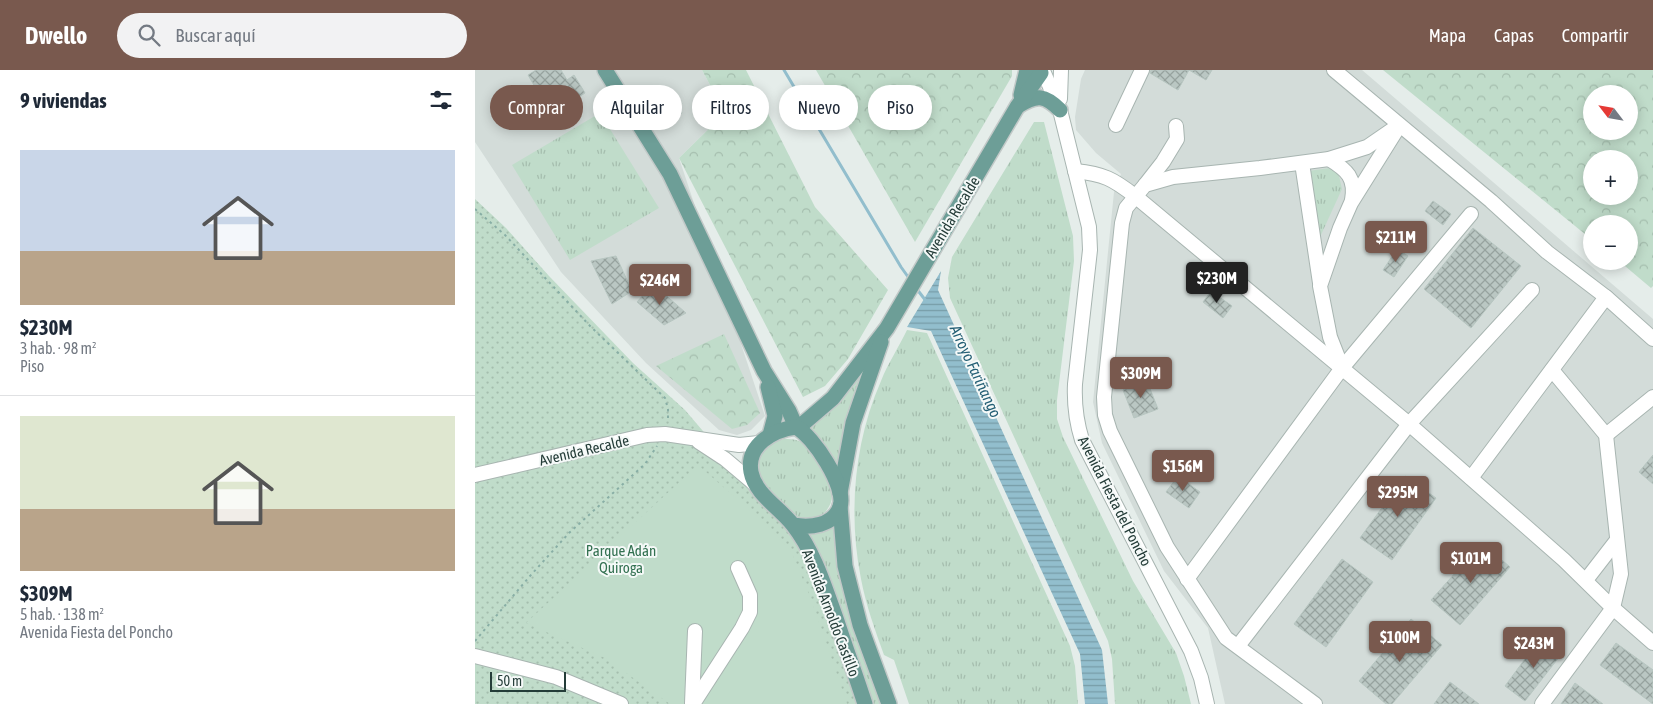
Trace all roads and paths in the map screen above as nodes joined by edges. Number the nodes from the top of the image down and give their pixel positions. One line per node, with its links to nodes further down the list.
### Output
1 (605, 70): 26 (main road)
2 (1061, 70): 7 (street, Avenida Fiesta del Poncho)
3 (1142, 70): 8 (street)
4 (1334, 70): 9 (street)
5 (1039, 71): 6 (main road, Avenida Recalde); 7 (street, Avenida Fiesta del Poncho)
6 (1017, 106): 7 (main road); 22 (main road, Avenida Recalde)
7 (1060, 110): 13 (street, Avenida Fiesta del Poncho)
8 (1116, 125)
9 (1399, 125): 11 (street); 16 (street); 21 (street)
10 (1176, 126): 14 (street)
11 (1329, 159): 12 (street); 16 (street)
12 (1302, 163): 14 (street); 19 (street)
13 (1075, 171): 15 (street); 53 (street, Avenida Fiesta del Poncho)
14 (1145, 185): 15 (street)
15 (1135, 196): 24 (street); 41 (street)
16 (1351, 203): 19 (street)
17 (475, 209): 30 (path)
18 (1471, 214): 24 (street)
19 (1320, 286): 24 (street)
20 (1532, 290): 28 (street)
21 (1606, 297): 23 (street); 25 (street)
22 (887, 328): 29 (main road, Avenida Recalde); 37 (main road, Avenida Recalde)
23 (1653, 339)
24 (1343, 368): 28 (street); 41 (street)
25 (1552, 370): 31 (street); 35 (street)
26 (764, 371): 29 (main road); 33 (main road)
27 (1653, 397): 31 (street)
28 (1409, 424): 35 (street); 47 (street)
29 (797, 427): 33 (main road); 37 (main road)
30 (665, 434): 32 (street, Avenida Recalde); 34 (street, Avenida Recalde); 45 (path)
31 (1605, 435): 39 (street)
32 (694, 439): 33 (street, Avenida Recalde); 36 (street, Avenida Recalde)
33 (764, 439): 36 (main road)
34 (475, 475)
35 (1471, 478): 42 (street)
36 (757, 486): 38 (main road)
37 (840, 500): 38 (main road); 52 (main road, Avenida Arnoldo Castillo)
38 (793, 524): 51 (main road, Avenida Arnoldo Castillo)
39 (1617, 540): 42 (street); 43 (street)
40 (738, 568): 50 (street)
41 (1187, 579): 47 (street)
42 (1586, 580): 43 (street)
43 (1613, 608): 46 (street); 55 (street)
44 (695, 631): 50 (street)
45 (475, 641)
46 (1653, 643)
47 (1238, 646): 54 (street)
48 (475, 656): 49 (street)
49 (621, 704)
50 (693, 704)
51 (865, 704)
52 (889, 704)
53 (1207, 704)
54 (1315, 704)
55 (1541, 704)

